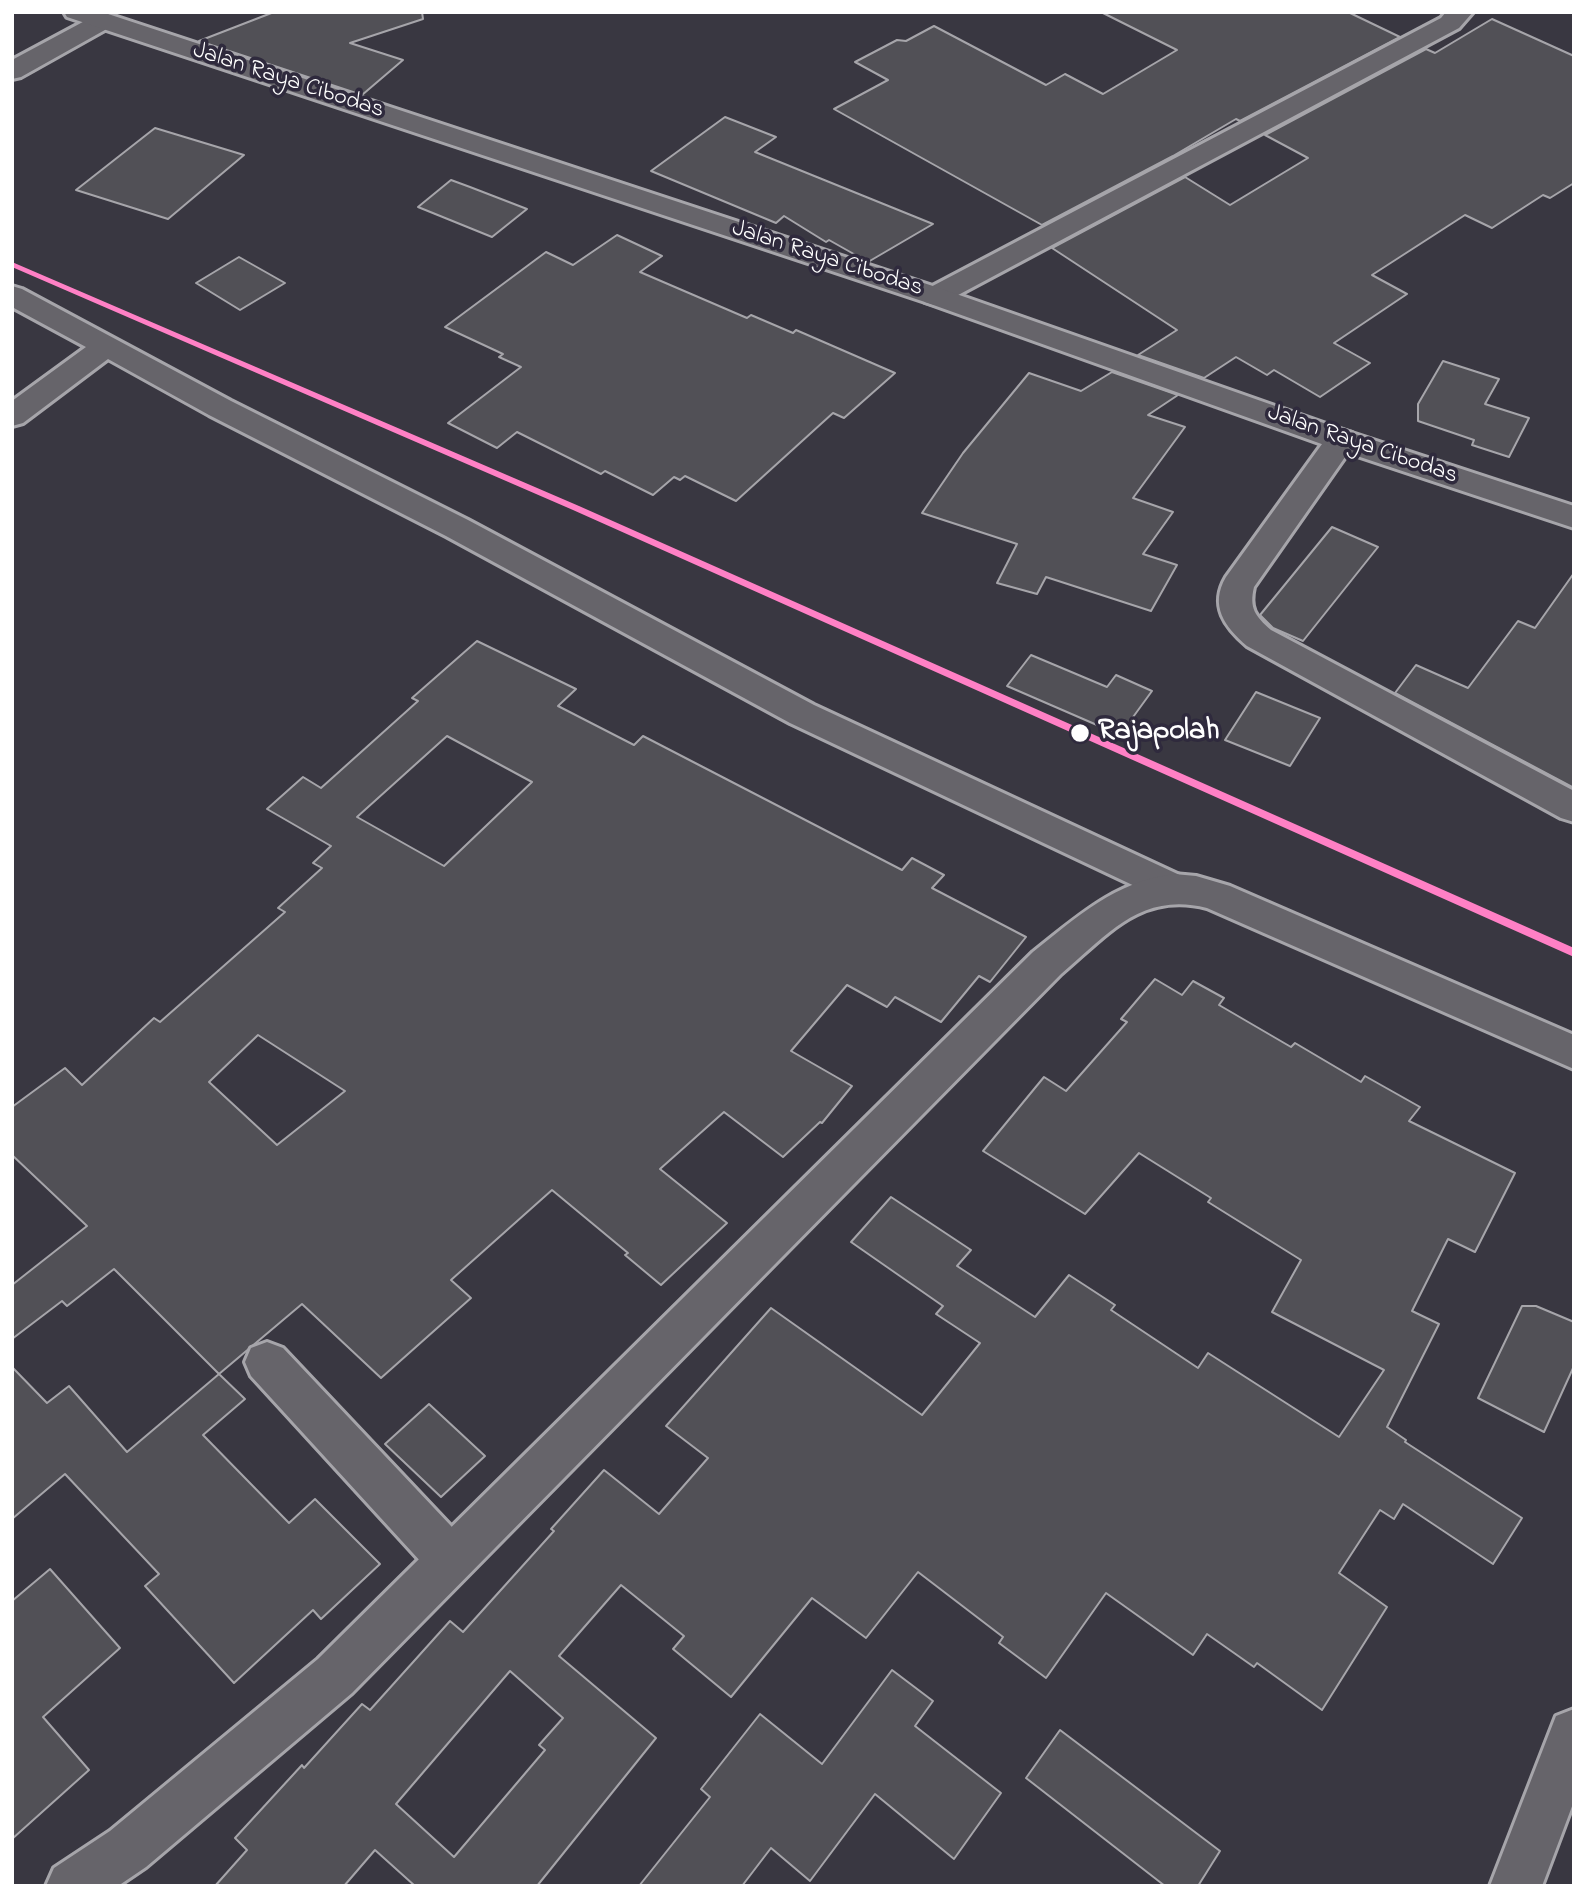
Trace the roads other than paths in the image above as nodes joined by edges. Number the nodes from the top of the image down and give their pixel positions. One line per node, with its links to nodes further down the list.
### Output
1 (76, 12): 3 (main road, Jalan Raya Cibodas)
2 (1461, 12): 6 (main road)
3 (103, 21): 4 (main road); 6 (main road, Jalan Raya Cibodas)
4 (12, 71)
5 (12, 295): 7 (main road)
6 (935, 296): 9 (main road, Jalan Raya Cibodas)
7 (108, 345): 8 (main road); 12 (main road)
8 (12, 416)
9 (1341, 440): 10 (main road, Jalan Raya Cibodas); 11 (main road)
10 (1574, 517)
11 (1574, 808)
12 (1173, 888): 13 (main road); 15 (main road)
13 (1574, 1054)
14 (267, 1362): 15 (main road)
15 (450, 1559): 17 (main road)
16 (1574, 1734): 18 (main road)
17 (72, 1886)
18 (1516, 1886)

